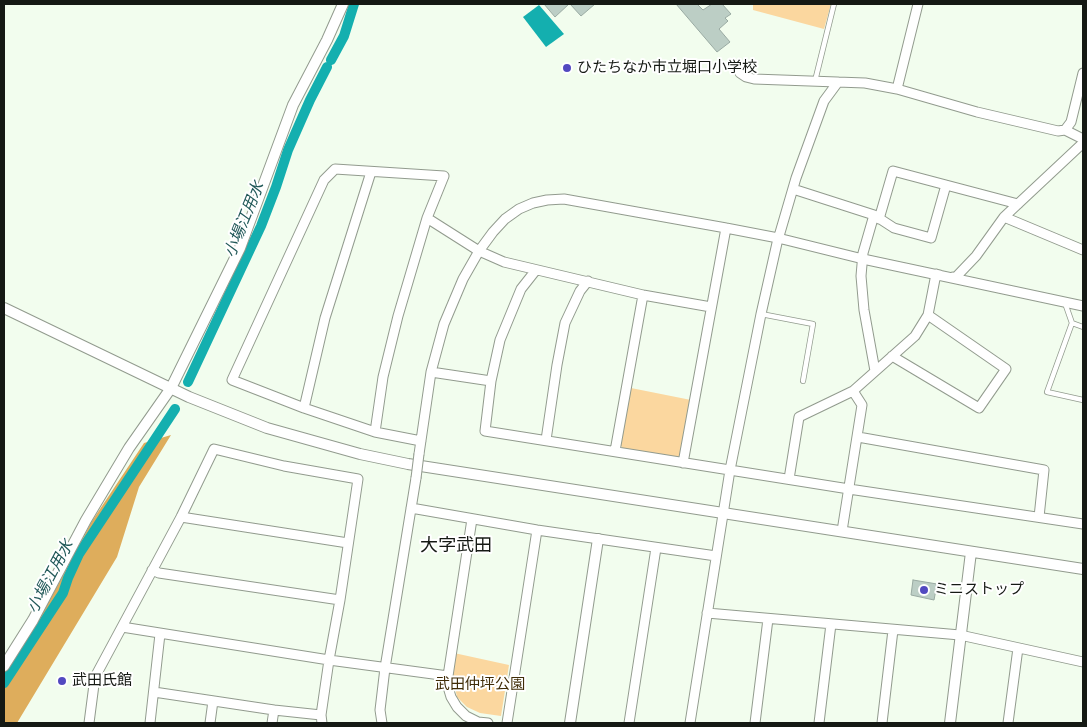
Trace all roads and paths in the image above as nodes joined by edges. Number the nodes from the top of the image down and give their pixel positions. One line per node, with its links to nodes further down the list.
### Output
1 (343, 4): 41 (street)
2 (834, 4): 6 (lane)
3 (918, 4): 8 (street)
4 (740, 73): 6 (street)
5 (1083, 73): 9 (street)
6 (815, 81): 7 (street)
7 (838, 82): 8 (street); 13 (street)
8 (897, 89): 9 (street)
9 (1065, 130): 10 (street)
10 (1083, 141): 14 (street)
11 (371, 172): 16 (street); 44 (street); 44 (street)
12 (946, 185): 14 (street); 15 (street); 15 (street)
13 (793, 189): 15 (street); 19 (street)
14 (1018, 204): 17 (street)
15 (876, 217): 22 (street)
16 (428, 218): 21 (street); 45 (street)
17 (1004, 218): 20 (street); 25 (street)
18 (726, 228): 19 (street); 21 (street); 31 (street)
19 (778, 238): 22 (street); 32 (street)
20 (1083, 250)
21 (479, 251): 23 (street); 38 (street)
22 (863, 259): 24 (street); 37 (street)
23 (536, 270): 26 (street); 39 (street)
24 (936, 274): 25 (street); 33 (street)
25 (956, 278): 28 (street)
26 (588, 281): 27 (street); 47 (street)
27 (644, 295): 31 (street); 49 (street)
28 (1065, 302): 29 (street); 34 (lane)
29 (1083, 306)
30 (4, 308): 41 (street)
31 (712, 308): 50 (street)
32 (761, 314): 40 (lane); 51 (street)
33 (928, 315): 36 (street); 36 (street)
34 (1072, 323): 35 (lane); 43 (lane)
35 (1083, 327)
36 (892, 356): 37 (street)
37 (875, 371): 42 (street)
38 (431, 372): 39 (street); 48 (street)
39 (491, 381): 47 (street)
40 (803, 381)
41 (171, 388): 55 (street); 80 (street)
42 (853, 391): 46 (street); 52 (street)
43 (1083, 400)
44 (304, 408): 45 (street)
45 (375, 432): 48 (street)
46 (858, 437): 53 (street); 57 (street)
47 (546, 440): 49 (street)
48 (421, 441): 54 (street, bridge)
49 (615, 451): 50 (street)
50 (683, 463): 51 (street)
51 (730, 470): 52 (street); 55 (street)
52 (789, 479): 53 (street)
53 (849, 489): 57 (street); 61 (street)
54 (411, 508): 58 (street); 81 (street)
55 (723, 513): 61 (street); 66 (street)
56 (181, 517): 63 (street); 63 (street); 68 (street)
57 (1039, 517): 59 (street)
58 (472, 519): 60 (street); 82 (street)
59 (1083, 524)
60 (537, 530): 62 (street); 93 (street)
61 (842, 531): 65 (street)
62 (598, 538): 64 (street); 94 (street)
63 (348, 543): 69 (street)
64 (656, 548): 66 (street); 95 (street)
65 (971, 552): 67 (street); 76 (street)
66 (716, 556): 70 (street)
67 (1083, 569)
68 (152, 570): 69 (street); 73 (street)
69 (340, 600): 78 (street)
70 (707, 613): 71 (street); 96 (street)
71 (768, 619): 72 (street); 97 (street)
72 (831, 624): 74 (street); 98 (street)
73 (122, 627): 75 (street); 87 (street)
74 (893, 630): 76 (street); 99 (street)
75 (160, 634): 78 (street); 83 (street)
76 (960, 635): 77 (street); 100 (street)
77 (1018, 648): 79 (street); 101 (street)
78 (329, 660): 81 (street); 86 (street)
79 (1083, 662)
80 (4, 666)
81 (384, 668): 82 (street); 91 (street)
82 (448, 676): 92 (street)
83 (154, 692): 84 (street); 88 (street)
84 (213, 701): 85 (street); 89 (street)
85 (274, 710): 86 (street); 90 (street)
86 (321, 719)
87 (89, 723)
88 (150, 723)
89 (210, 723)
90 (272, 723)
91 (382, 723)
92 (488, 723)
93 (507, 723)
94 (570, 723)
95 (629, 723)
96 (690, 723)
97 (754, 723)
98 (819, 723)
99 (882, 723)
100 (950, 723)
101 (1008, 723)

